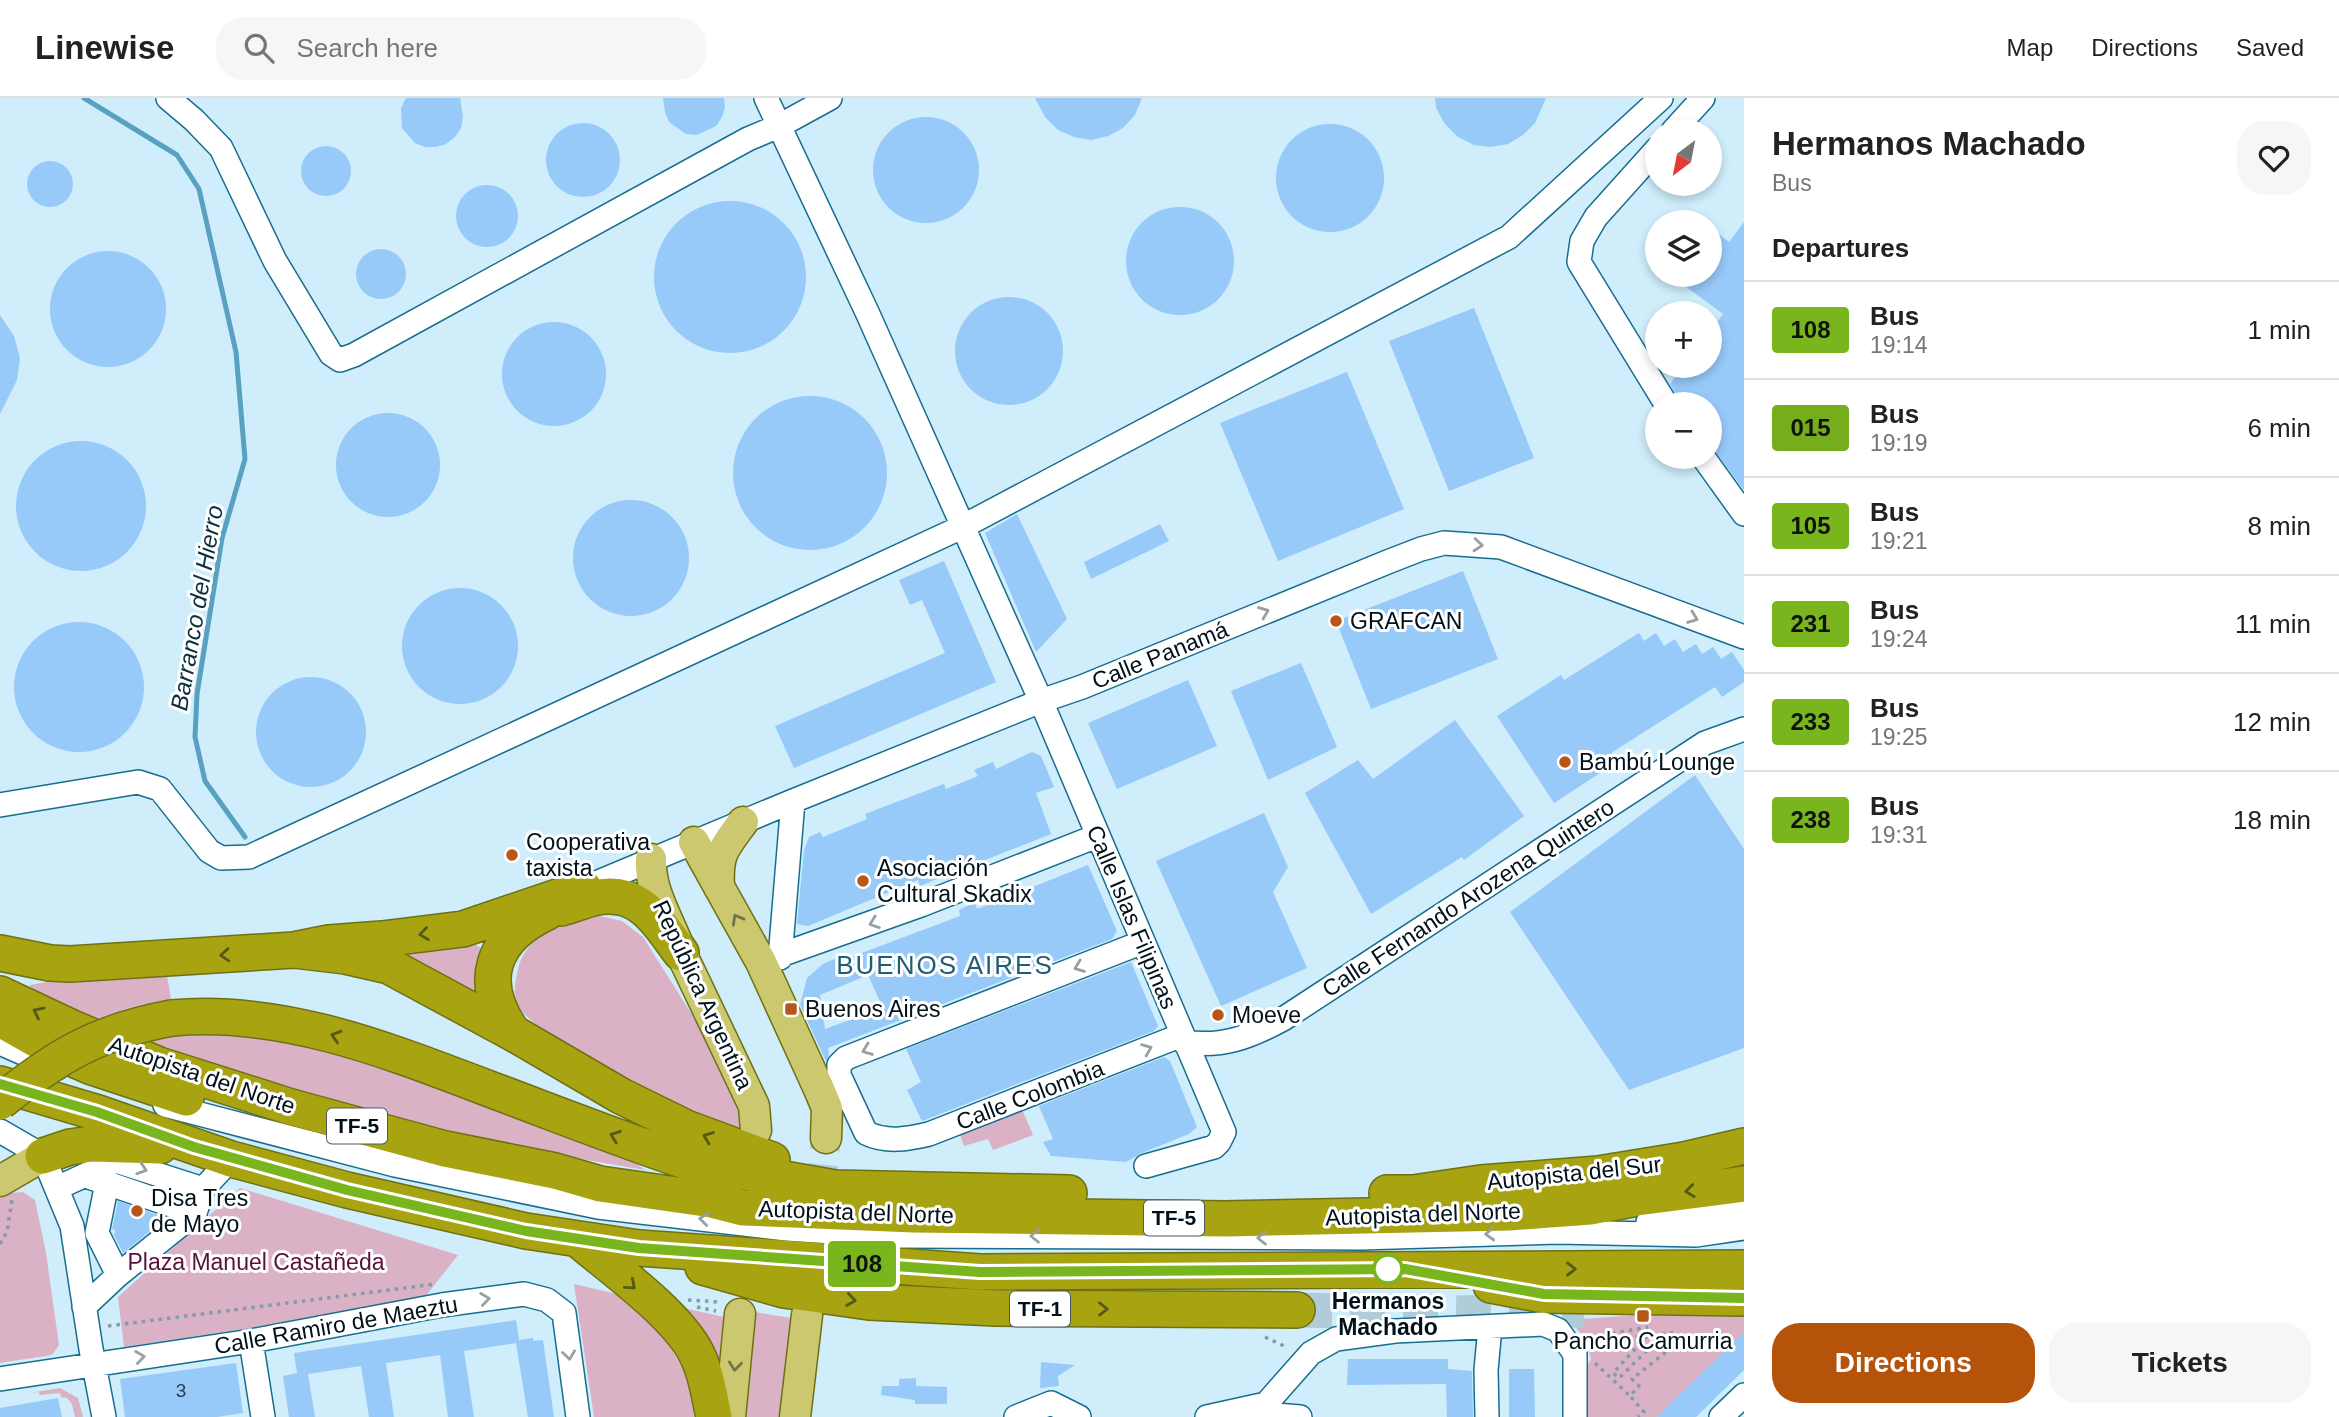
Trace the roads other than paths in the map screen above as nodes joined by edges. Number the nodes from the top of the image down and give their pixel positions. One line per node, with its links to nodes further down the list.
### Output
1 (168, 98): 7 (street)
2 (766, 98): 7 (street, Calle Islas Filipinas)
3 (830, 98): 7 (street)
4 (1661, 98): 12 (street)
5 (1703, 98): 6 (street)
6 (1684, 119)
7 (779, 126): 12 (street, Calle Islas Filipinas)
8 (1645, 162): 9 (street)
9 (1659, 392)
10 (1712, 469): 11 (street)
11 (1744, 514)
12 (965, 532): 14 (street, Calle Islas Filipinas); 17 (street)
13 (1744, 637): 14 (street, Calle Panamá, one-way to 13)
14 (1041, 701): 16 (street, Calle Panamá); 19 (street, Calle Islas Filipinas)
15 (1744, 729): 35 (street, Calle Fernando Arozena Quintero)
16 (793, 801): 18 (street, Calle Panamá); 30 (street)
17 (0, 805)
18 (743, 821): 20 (street, Calle Panamá); 22 (main road)
19 (1097, 836): 26 (street, Calle Islas Filipinas); 30 (street, one-way to 30)
20 (694, 842): 21 (street, Calle Panamá); 22 (main road)
21 (651, 859): 23 (street, Calle Panamá); 29 (main road, República Argentina)
22 (719, 887): 30 (main road, one-way to 22)
23 (584, 888): 24 (highway); 25 (highway)
24 (551, 910): 29 (highway); 31 (highway)
25 (463, 929): 27 (highway, one-way to 27); 31 (highway)
26 (1143, 942): 35 (street, Calle Islas Filipinas); 35 (street, Calle Colombia, one-way to 35)
27 (293, 950): 28 (highway, one-way to 28); 34 (highway)
28 (0, 953)
29 (681, 953): 39 (main road, República Argentina)
30 (771, 960): 41 (main road)
31 (495, 962): 34 (highway)
32 (0, 994): 49 (highway, Autopista del Norte / TF-5, one-way to 32)
33 (0, 1019): 49 (highway)
34 (513, 1033): 54 (highway, one-way to 34)
35 (1183, 1039): 46 (street, Calle Islas Filipinas)
36 (0, 1044): 60 (street, one-way to 36)
37 (0, 1084): 43 (highway, Autopista del Norte)
38 (0, 1102): 48 (highway, one-way to 38, bridge)
39 (756, 1130)
40 (0, 1131): 44 (street)
41 (826, 1139)
42 (1744, 1146): 55 (highway, Autopista del Sur)
43 (194, 1147): 44 (highway); 45 (highway, Autopista del Norte)
44 (43, 1156): 51 (main road); 52 (street)
45 (231, 1159): 53 (street); 62 (highway, Autopista del Norte)
46 (1146, 1166)
47 (96, 1180): 52 (street); 53 (street, one-way to 53); 58 (street); 61 (street)
48 (707, 1183): 49 (highway, Autopista del Norte / TF-5); 54 (highway); 54 (highway); 56 (highway, Autopista del Norte / TF-5)
49 (600, 1184)
50 (1744, 1184): 56 (highway, Autopista del Norte / TF-5, one-way to 56)
51 (4, 1187)
52 (57, 1188): 63 (street)
53 (203, 1189): 58 (street)
54 (940, 1191): 55 (highway, Autopista del Sur)
55 (1413, 1193): 56 (highway)
56 (1637, 1198)
57 (1744, 1212): 60 (street)
58 (195, 1213): 67 (street)
59 (1744, 1228): 60 (street)
60 (1558, 1232)
61 (97, 1233): 63 (street); 67 (street)
62 (579, 1240): 64 (highway, Autopista del Norte); 82 (highway, one-way to 82)
63 (75, 1246): 69 (street)
64 (639, 1248): 66 (highway, Autopista del Norte); 70 (highway, TF-1, one-way to 70)
65 (1744, 1268): 66 (highway, Autopista del Norte, one-way to 65)
66 (1405, 1269): 68 (highway)
67 (118, 1275): 69 (street)
68 (1744, 1298)
69 (84, 1307): 75 (street)
70 (1297, 1310)
71 (740, 1314): 83 (main road, one-way to 83)
72 (807, 1315): 84 (main road)
73 (1490, 1327): 78 (street); 89 (street); 90 (street)
74 (251, 1341): 75 (street, Calle Ramiro de Maeztu, one-way to 74); 80 (street); 81 (street, Calle Ramiro de Maeztu, one-way to 81)
75 (94, 1364): 76 (street, Calle Ramiro de Maeztu); 79 (street)
76 (0, 1379)
77 (1744, 1395): 91 (street)
78 (1264, 1412): 87 (street); 88 (street)
79 (104, 1417)
80 (263, 1417)
81 (578, 1417)
82 (714, 1417)
83 (730, 1417)
84 (795, 1417)
85 (1016, 1417): 86 (street)
86 (1079, 1417)
87 (1208, 1417)
88 (1300, 1417)
89 (1488, 1417)
90 (1575, 1417)
91 (1721, 1417)

